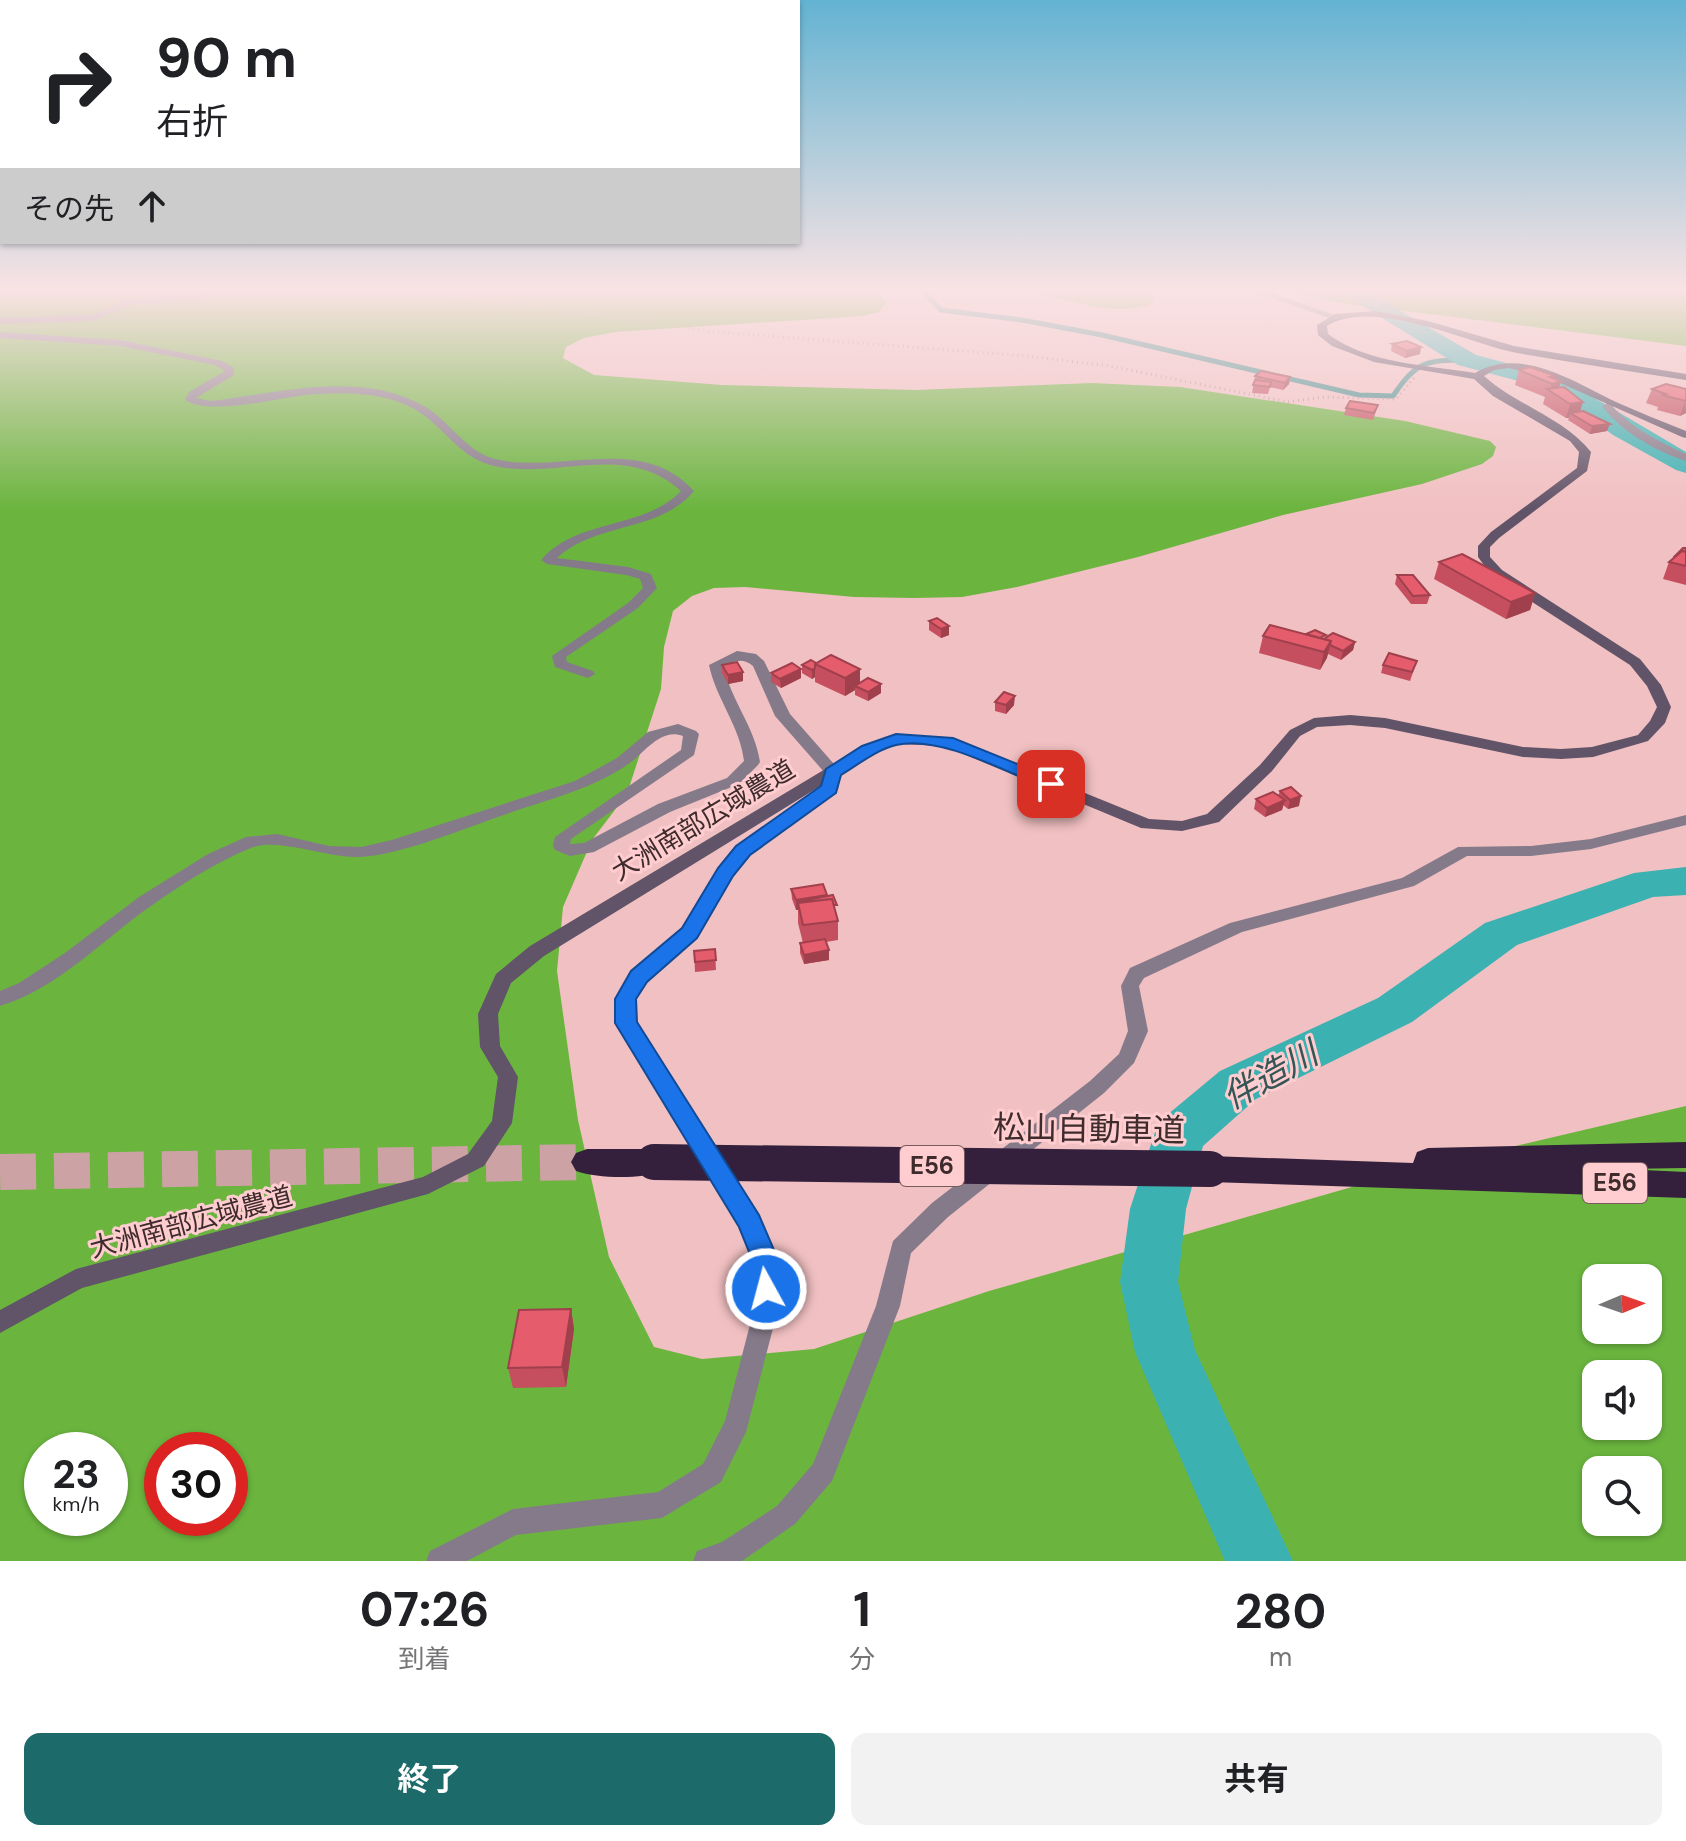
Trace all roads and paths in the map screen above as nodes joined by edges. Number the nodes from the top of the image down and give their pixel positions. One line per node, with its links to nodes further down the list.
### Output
1 (217, 363): 11 (street)
2 (1084, 363): 5 (path)
3 (1392, 363): 5 (street)
4 (1599, 363): 7 (street)
5 (1422, 369): 6 (street)
6 (1477, 376): 8 (street); 12 (street, 大洲南部広域農道)
7 (1686, 377)
8 (1612, 403): 9 (street); 10 (street)
9 (1686, 435)
10 (1686, 458)
11 (588, 674)
12 (833, 772): 14 (street); 19 (street, 大洲南部広域農道); 20 (street)
13 (1686, 820): 21 (street)
14 (0, 999)
15 (1686, 1155): 17 (highway)
16 (587, 1162): 17 (highway, 松山自動車道 / E56, bridge)
17 (1539, 1169): 18 (highway, 松山自動車道 / E56)
18 (1686, 1185)
19 (0, 1322)
20 (440, 1561)
21 (707, 1561)

